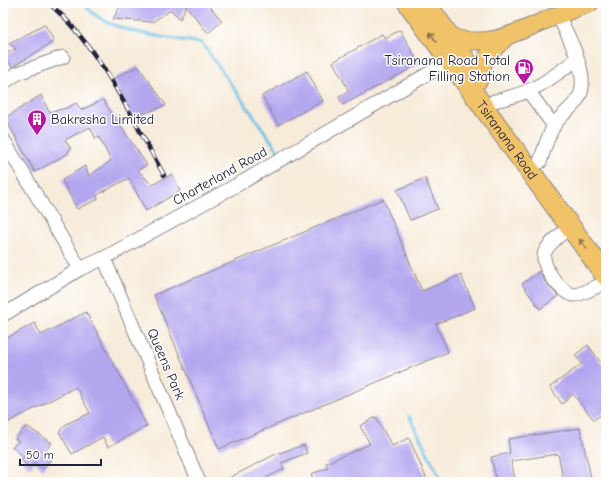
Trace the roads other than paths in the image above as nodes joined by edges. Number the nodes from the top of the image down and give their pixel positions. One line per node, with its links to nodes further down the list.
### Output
1 (408, 3): 9 (highway, Tsiranana Road, one-way to 1)
2 (426, 3): 5 (highway, Tsiranana Road)
3 (590, 3): 4 (main road)
4 (558, 15): 6 (main road); 8 (street)
5 (450, 37): 6 (main road); 10 (highway, Tsiranana Road)
6 (505, 38): 10 (main road)
7 (63, 57): 11 (street)
8 (577, 59): 12 (street); 14 (street)
9 (450, 61): 17 (highway, Tsiranana Road); 19 (street, Charterland Road)
10 (479, 80): 13 (highway, Tsiranana Road)
11 (3, 83)
12 (529, 92): 13 (street); 14 (street)
13 (494, 101): 16 (highway, Tsiranana Road)
14 (554, 126): 16 (street)
15 (3, 139): 20 (street)
16 (540, 162): 18 (highway, Tsiranana Road)
17 (571, 226): 21 (highway, Tsiranana Road, one-way to 17); 22 (street)
18 (606, 253)
19 (104, 258): 20 (street, Charterland Road); 24 (street, Queens Park)
20 (80, 269): 23 (street, Charterland Road)
21 (606, 276)
22 (606, 282)
23 (3, 315)
24 (199, 482)

